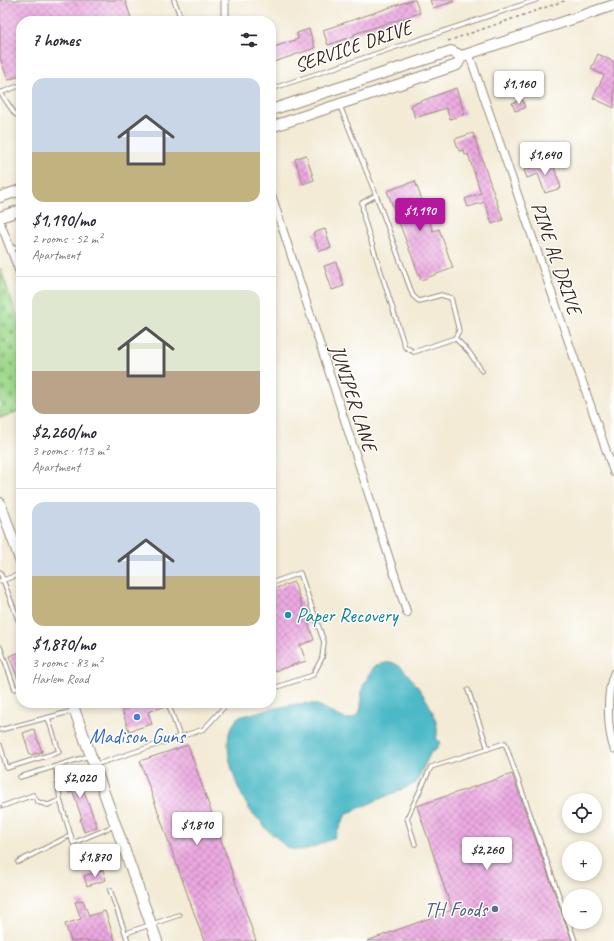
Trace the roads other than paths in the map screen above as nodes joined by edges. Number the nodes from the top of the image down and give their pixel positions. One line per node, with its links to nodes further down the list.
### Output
1 (174, 0): 5 (lane)
2 (226, 0): 6 (street)
3 (536, 0): 9 (lane, SERVICE DRIVE)
4 (614, 5): 7 (main road)
5 (180, 16)
6 (225, 16)
7 (466, 55): 11 (main road); 12 (main road); 27 (street, PINE AL DRIVE)
8 (16, 87): 10 (lane)
9 (276, 87)
10 (0, 92): 13 (lane)
11 (340, 105): 14 (main road); 16 (lane)
12 (276, 108)
13 (16, 114)
14 (276, 124)
15 (16, 192): 17 (main road)
16 (376, 195): 25 (lane); 25 (lane)
17 (0, 197)
18 (276, 208): 34 (street, JUNIPER LANE)
19 (16, 212): 20 (main road)
20 (0, 217)
21 (0, 222): 23 (street)
22 (16, 248): 23 (lane)
23 (11, 249): 24 (street)
24 (16, 262)
25 (455, 338): 26 (lane)
26 (482, 371)
27 (614, 473)
28 (0, 503): 29 (main road)
29 (16, 548)
30 (0, 572): 32 (lane)
31 (16, 576): 32 (lane)
32 (2, 581): 35 (lane)
33 (276, 581): 38 (lane)
34 (407, 613)
35 (16, 615)
36 (0, 647): 39 (lane)
37 (614, 673): 50 (street)
38 (276, 687)
39 (16, 689)
40 (468, 690): 49 (lane)
41 (71, 708): 45 (lane)
42 (73, 708): 51 (main road)
43 (170, 708): 47 (lane)
44 (223, 708): 47 (lane)
45 (48, 718): 46 (lane); 48 (lane)
46 (0, 730)
47 (180, 737): 52 (lane)
48 (0, 746)
49 (488, 748): 59 (lane); 67 (lane)
50 (614, 749)
51 (90, 756): 52 (main road); 53 (lane)
52 (94, 765): 57 (main road)
53 (56, 767): 54 (lane); 55 (lane)
54 (20, 778)
55 (60, 800): 56 (lane); 58 (lane)
56 (3, 806)
57 (115, 825): 58 (lane); 63 (main road)
58 (71, 835): 60 (lane)
59 (416, 844)
60 (18, 862)
61 (110, 890): 64 (lane)
62 (179, 915): 63 (lane)
63 (151, 924): 64 (lane); 66 (main road)
64 (126, 933): 65 (lane)
65 (128, 941)
66 (157, 941)
67 (575, 941)

